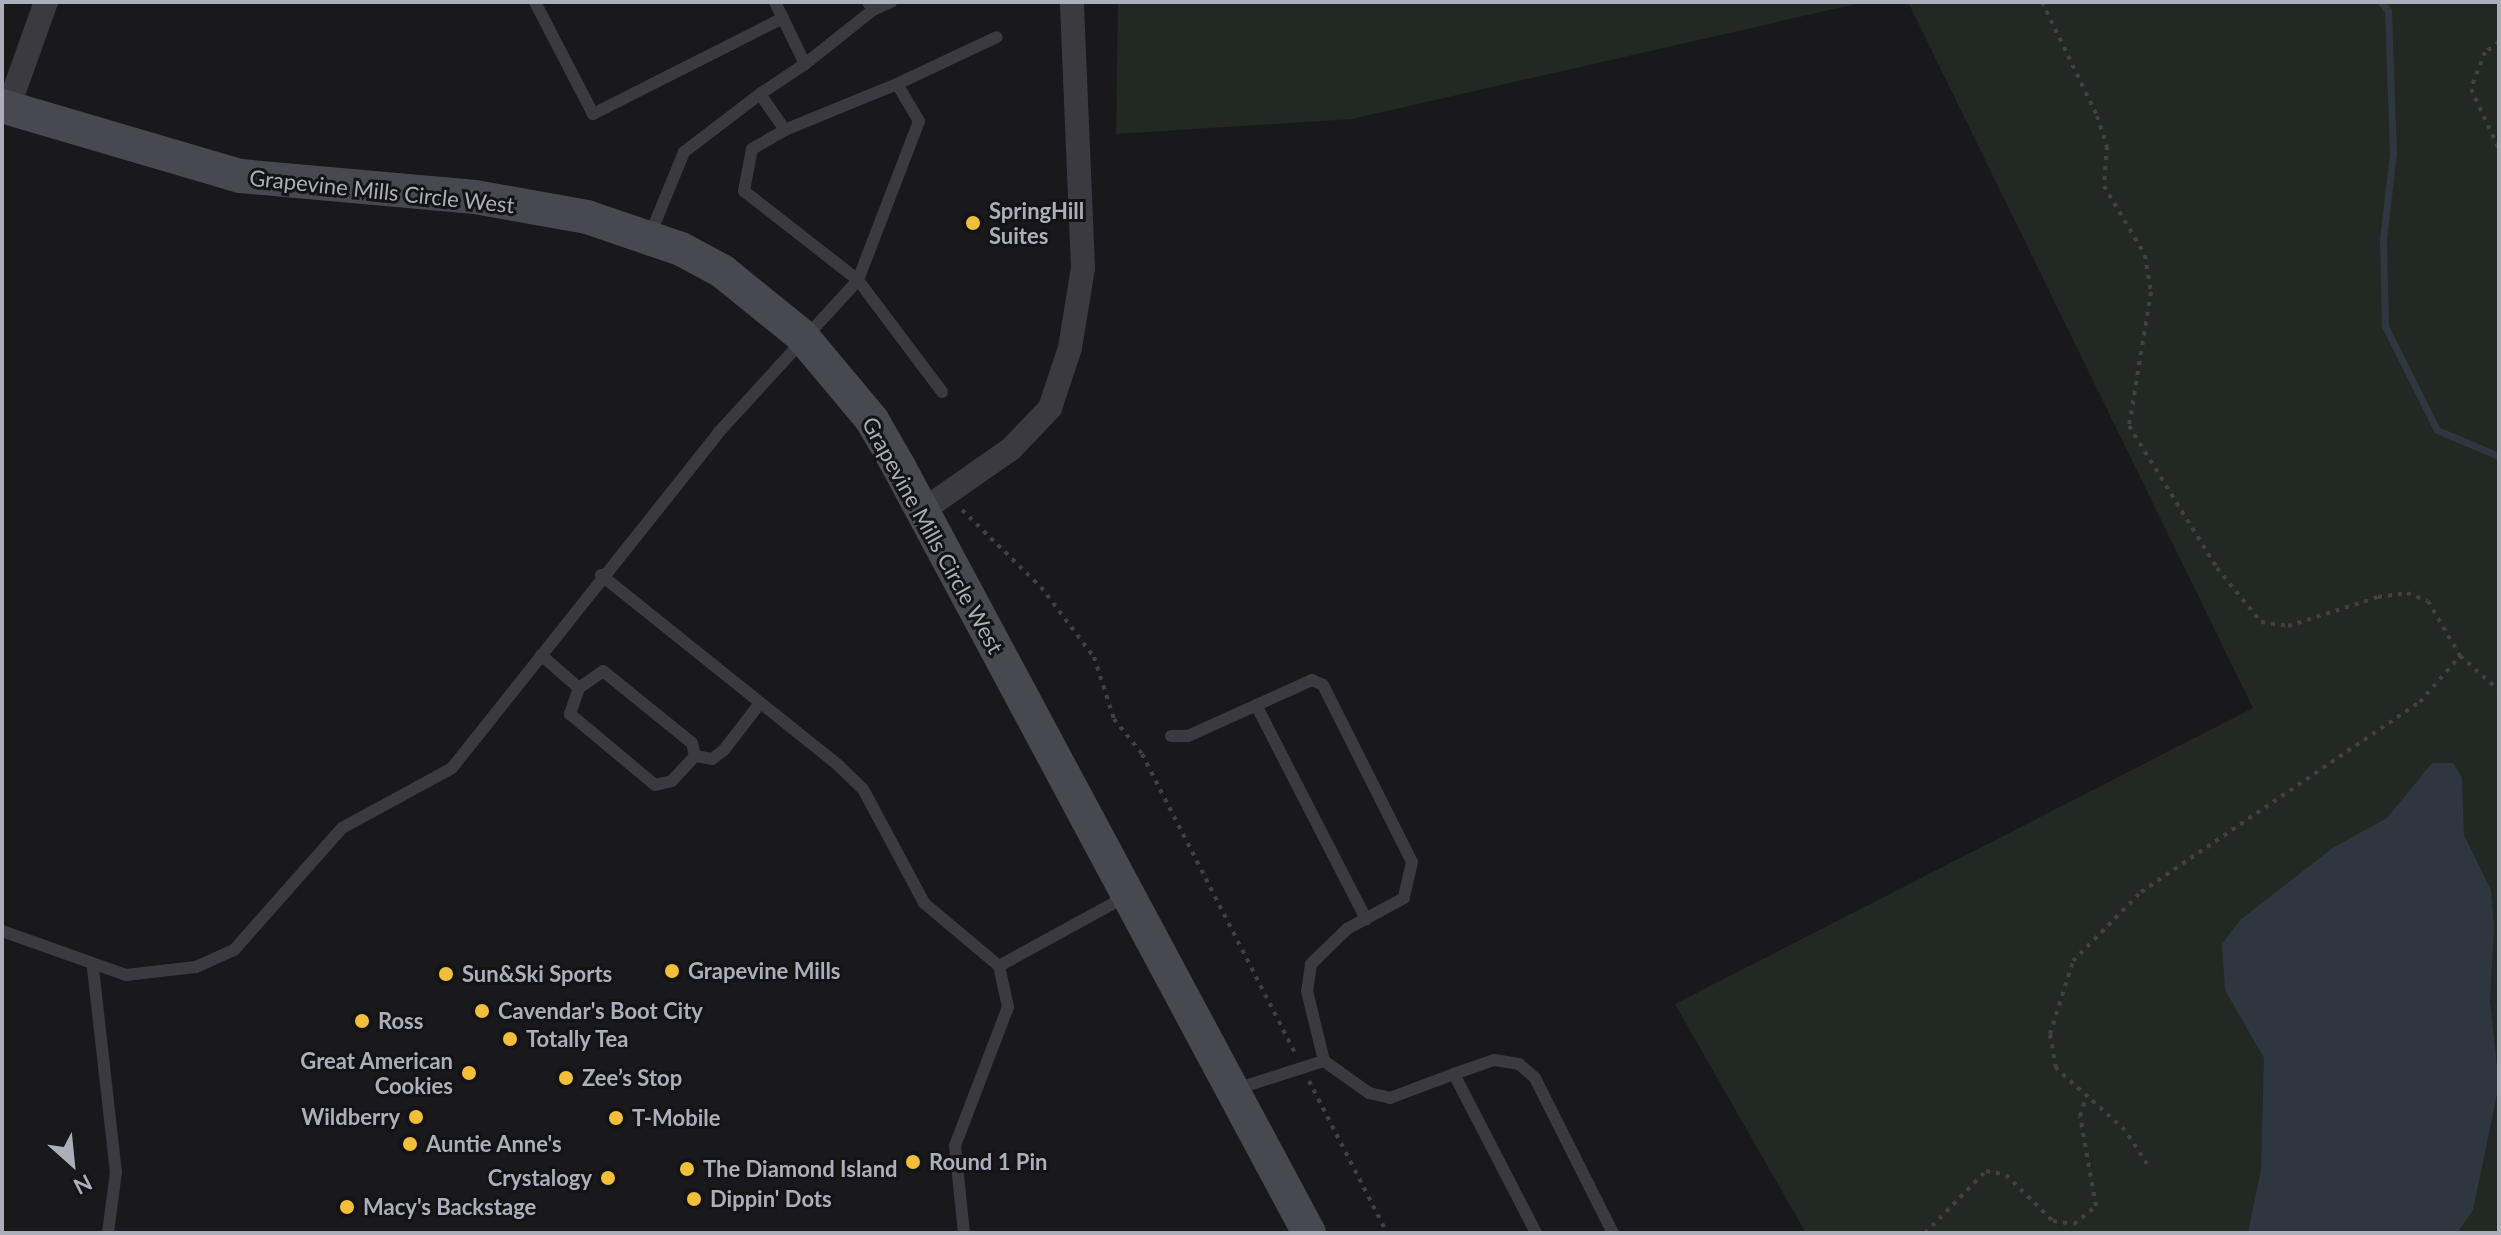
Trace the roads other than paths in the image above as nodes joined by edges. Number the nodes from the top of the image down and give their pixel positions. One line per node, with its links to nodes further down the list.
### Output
1 (46, 2): 12 (street)
2 (535, 2): 7 (lane)
3 (775, 2): 7 (lane)
4 (891, 2): 6 (lane)
5 (1072, 2): 18 (street)
6 (870, 6): 9 (lane)
7 (783, 18): 9 (lane)
8 (997, 37): 10 (lane)
9 (805, 64): 11 (lane)
10 (897, 84): 13 (lane); 15 (lane)
11 (760, 94): 13 (lane); 14 (lane)
12 (4, 114): 14 (street, Grapevine Mills Circle West)
13 (785, 130): 15 (lane)
14 (649, 238): 16 (street, Grapevine Mills Circle West)
15 (858, 280): 16 (lane); 17 (lane)
16 (801, 335): 18 (street, Grapevine Mills Circle West); 19 (lane)
17 (942, 392)
18 (934, 502): 26 (street, Grapevine Mills Circle West)
19 (601, 575): 20 (lane); 22 (lane)
20 (541, 655): 21 (lane); 30 (lane)
21 (579, 688): 25 (lane); 25 (lane)
22 (760, 703): 25 (lane); 29 (lane)
23 (1256, 705): 24 (lane); 27 (lane); 27 (lane)
24 (1171, 736)
25 (695, 756)
26 (1128, 895): 29 (lane); 33 (street, Grapevine Mills Circle West)
27 (1366, 919): 31 (lane)
28 (2, 931): 30 (lane)
29 (999, 966): 35 (lane)
30 (93, 968): 34 (lane)
31 (1324, 1061): 32 (lane); 33 (lane)
32 (1454, 1074): 37 (lane); 38 (lane)
33 (1232, 1090): 36 (street, Grapevine Mills Circle West)
34 (108, 1233)
35 (964, 1233)
36 (1309, 1233)
37 (1536, 1233)
38 (1613, 1233)

